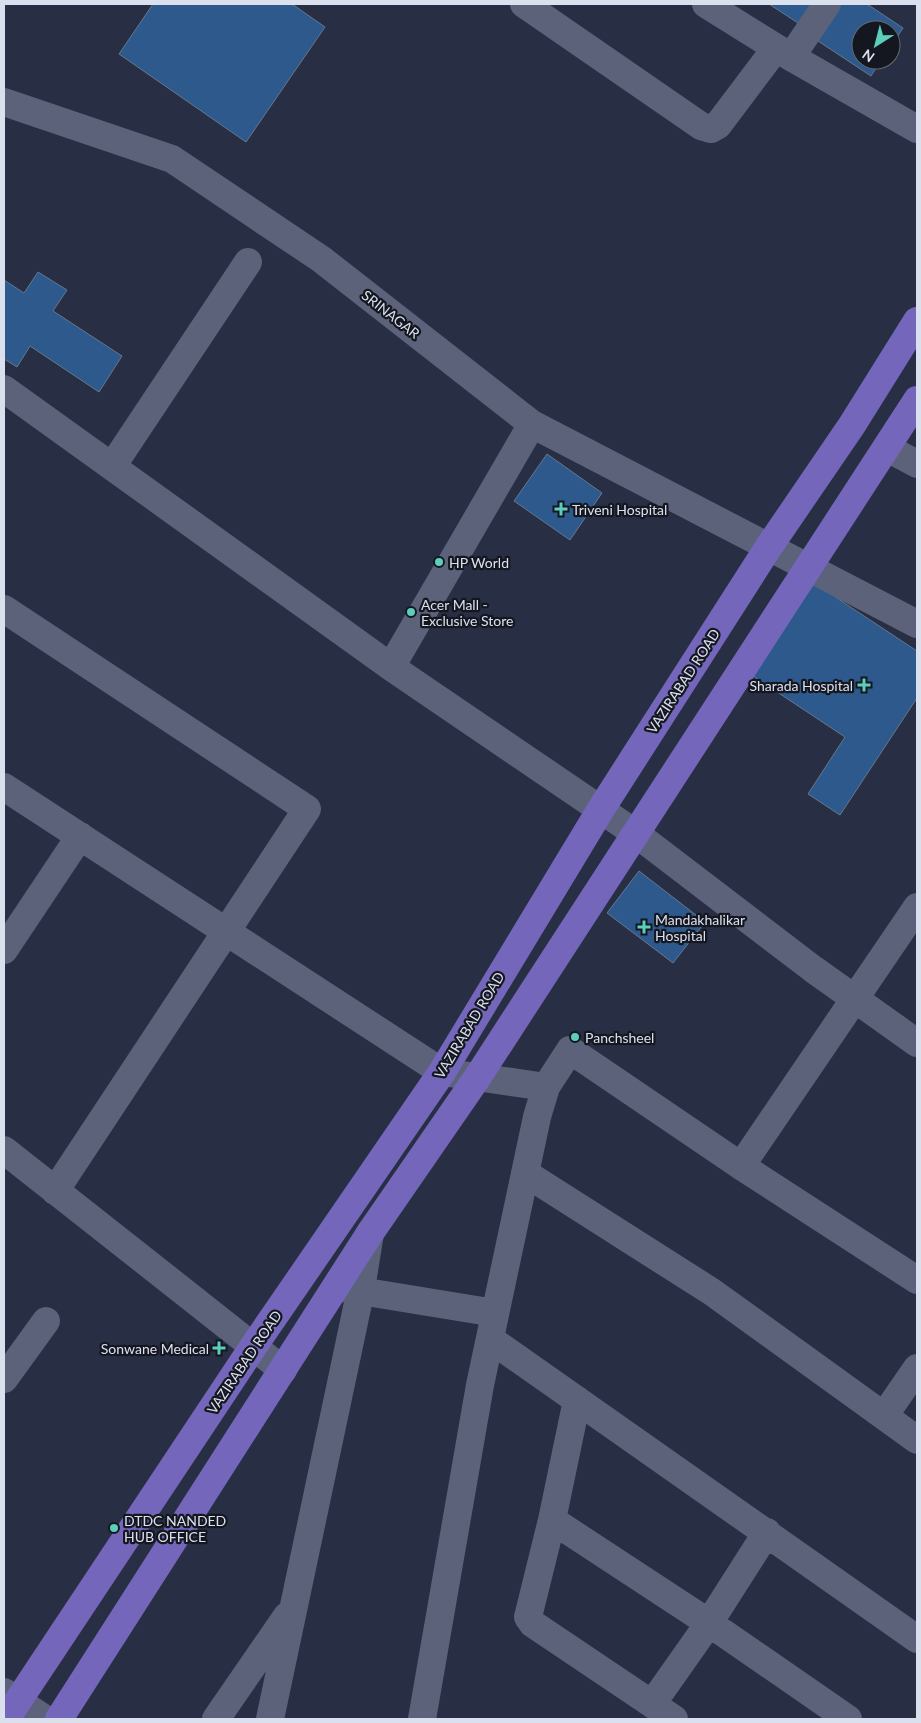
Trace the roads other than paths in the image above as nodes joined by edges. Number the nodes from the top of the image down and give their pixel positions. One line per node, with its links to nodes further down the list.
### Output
1 (524, 4): 4 (street)
2 (706, 4): 4 (street)
3 (827, 4): 4 (street)
4 (783, 53): 6 (street)
5 (4, 102): 11 (street, SRINAGAR)
6 (917, 129)
7 (248, 262): 14 (street)
8 (917, 321): 15 (main road, VAZIRABAD ROAD)
9 (4, 388): 14 (street)
10 (917, 400): 12 (main road)
11 (532, 424): 15 (street, SRINAGAR); 19 (street)
12 (887, 448): 13 (street); 16 (main road)
13 (917, 464)
14 (113, 465): 19 (street)
15 (768, 548): 16 (street, SRINAGAR); 21 (main road, VAZIRABAD ROAD)
16 (806, 568): 18 (street, SRINAGAR); 22 (main road)
17 (4, 609): 25 (street)
18 (917, 624)
19 (391, 667): 21 (street)
20 (4, 786): 23 (street)
21 (601, 809): 22 (street); 29 (main road, VAZIRABAD ROAD)
22 (635, 833): 27 (street); 30 (main road)
23 (80, 836): 25 (street); 26 (street)
24 (917, 907): 27 (street)
25 (225, 931): 29 (street); 35 (street)
26 (4, 950)
27 (855, 1000): 28 (street); 33 (street)
28 (917, 1043)
29 (442, 1072): 30 (street); 41 (main road, VAZIRABAD ROAD)
30 (477, 1078): 31 (street); 37 (main road)
31 (546, 1087): 33 (street); 34 (street)
32 (4, 1150): 35 (street)
33 (741, 1166): 36 (street)
34 (525, 1173): 38 (street); 46 (street)
35 (55, 1190): 41 (street)
36 (917, 1280)
37 (349, 1288): 38 (street); 43 (main road); 50 (street)
38 (495, 1313): 40 (street)
39 (46, 1321): 44 (street)
40 (490, 1339): 45 (street); 59 (street)
41 (253, 1347): 43 (street); 53 (main road, VAZIRABAD ROAD)
42 (917, 1368): 46 (street)
43 (283, 1370): 56 (main road)
44 (4, 1379)
45 (577, 1400): 48 (street); 49 (street)
46 (884, 1416): 47 (street)
47 (917, 1440)
48 (552, 1520): 51 (street); 54 (street)
49 (767, 1532): 51 (street); 52 (street)
50 (295, 1604): 57 (street); 58 (street)
51 (709, 1623): 54 (street); 61 (street)
52 (917, 1639)
53 (9, 1704): 55 (street)
54 (652, 1704): 60 (street)
55 (45, 1719)
56 (58, 1719)
57 (216, 1719)
58 (270, 1719)
59 (422, 1719)
60 (674, 1719)
61 (848, 1719)

